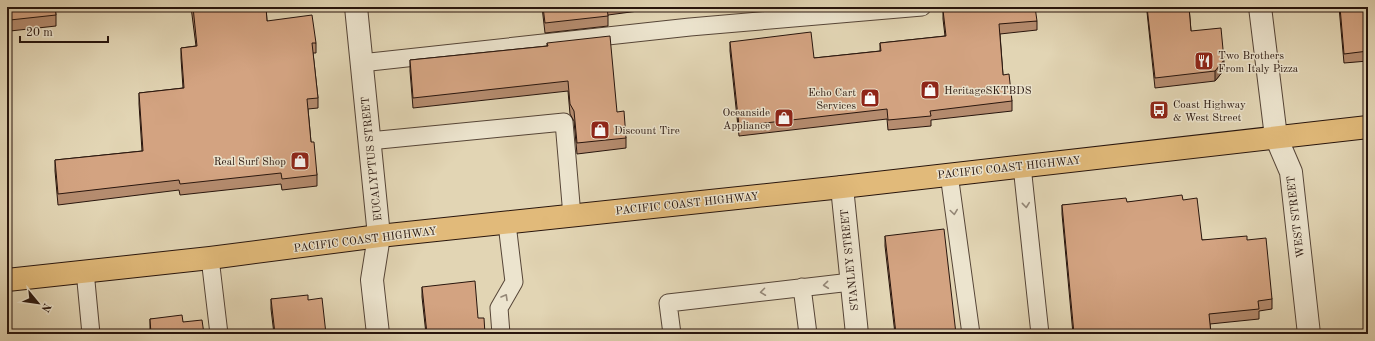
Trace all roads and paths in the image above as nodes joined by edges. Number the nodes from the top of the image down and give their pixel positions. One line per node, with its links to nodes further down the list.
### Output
1 (356, 7): 4 (street, EUCALYPTUS STREET)
2 (922, 7): 4 (lane)
3 (1260, 7): 6 (street, WEST STREET)
4 (362, 63): 7 (street, EUCALYPTUS STREET)
5 (1368, 127): 6 (main road, PACIFIC COAST HIGHWAY)
6 (1276, 137): 8 (main road, PACIFIC COAST HIGHWAY); 28 (street, WEST STREET)
7 (369, 141): 11 (lane); 13 (street, EUCALYPTUS STREET)
8 (1022, 166): 9 (main road, PACIFIC COAST HIGHWAY); 27 (lane, one-way to 27)
9 (949, 174): 10 (main road, PACIFIC COAST HIGHWAY); 26 (lane, one-way to 26)
10 (842, 187): 11 (main road, PACIFIC COAST HIGHWAY); 17 (street, STANLEY STREET)
11 (572, 216): 12 (main road, PACIFIC COAST HIGHWAY)
12 (506, 224): 13 (main road, PACIFIC COAST HIGHWAY); 22 (lane, one-way to 12)
13 (379, 236): 14 (main road, PACIFIC COAST HIGHWAY); 21 (street, EUCALYPTUS STREET)
14 (210, 258): 15 (main road, PACIFIC COAST HIGHWAY); 20 (lane)
15 (85, 271): 16 (main road, PACIFIC COAST HIGHWAY); 19 (lane)
16 (7, 280)
17 (851, 282): 18 (lane, one-way to 18); 25 (street, STANLEY STREET)
18 (802, 287): 23 (lane, one-way to 23); 24 (lane)
19 (91, 334)
20 (219, 334)
21 (378, 334)
22 (502, 334)
23 (672, 334)
24 (808, 334)
25 (857, 334)
26 (970, 334)
27 (1040, 334)
28 (1309, 334)

